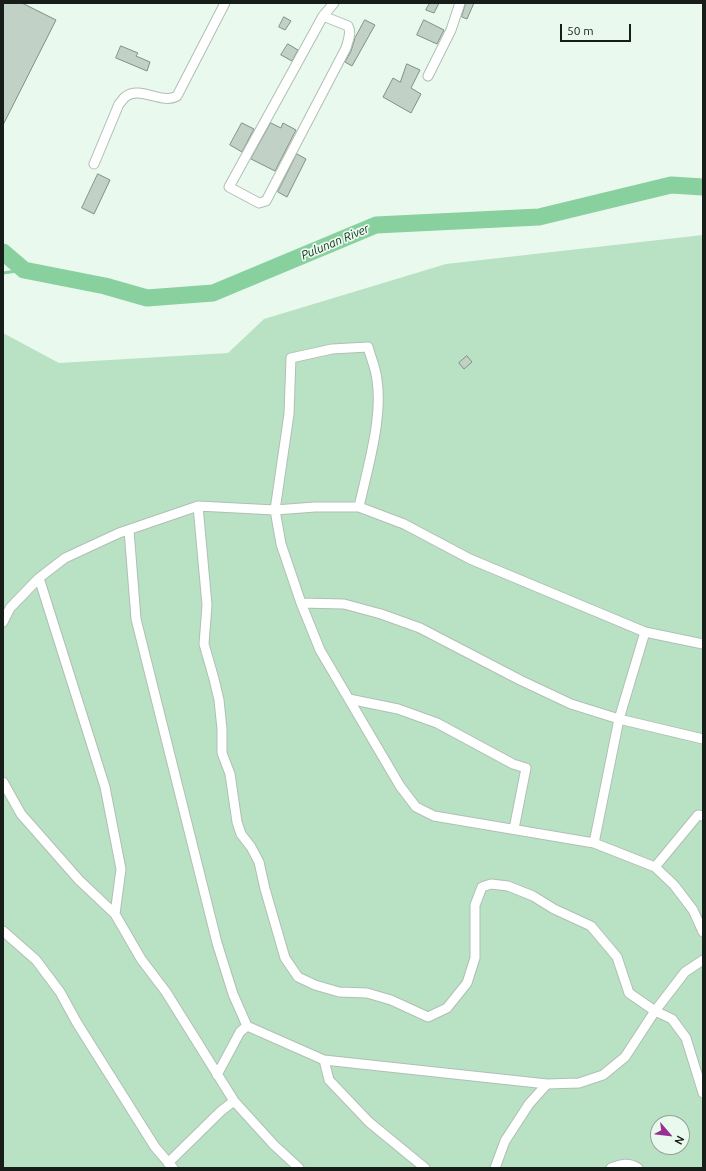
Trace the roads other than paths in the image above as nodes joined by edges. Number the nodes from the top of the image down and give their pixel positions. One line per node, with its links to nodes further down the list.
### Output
1 (225, 3): 6 (street)
2 (334, 3): 4 (street)
3 (460, 3): 5 (street)
4 (322, 16): 4 (street)
5 (428, 76)
6 (94, 164)
7 (198, 506): 9 (street); 10 (street); 28 (street)
8 (359, 507): 9 (street); 9 (street); 14 (street)
9 (275, 510): 12 (street)
10 (129, 530): 11 (street); 29 (street)
11 (39, 578): 13 (street); 24 (street)
12 (300, 603): 16 (street); 17 (street)
13 (3, 622)
14 (645, 632): 15 (street); 17 (street)
15 (703, 644)
16 (349, 699): 21 (street); 21 (street)
17 (619, 719): 18 (street); 22 (street)
18 (703, 739)
19 (3, 782): 24 (street)
20 (703, 816): 23 (street)
21 (514, 829): 22 (street)
22 (594, 843): 23 (street)
23 (655, 867): 26 (street)
24 (115, 914): 31 (street)
25 (3, 931): 35 (street)
26 (703, 932)
27 (703, 960): 28 (street)
28 (655, 1011): 32 (street); 33 (street)
29 (247, 1026): 30 (street); 31 (street)
30 (324, 1060): 32 (street); 37 (street)
31 (217, 1075): 34 (street)
32 (547, 1084): 38 (street)
33 (703, 1093)
34 (234, 1101): 35 (street); 36 (street)
35 (171, 1166)
36 (299, 1168)
37 (425, 1168)
38 (495, 1168)
39 (611, 1168): 40 (street)
40 (638, 1168)

